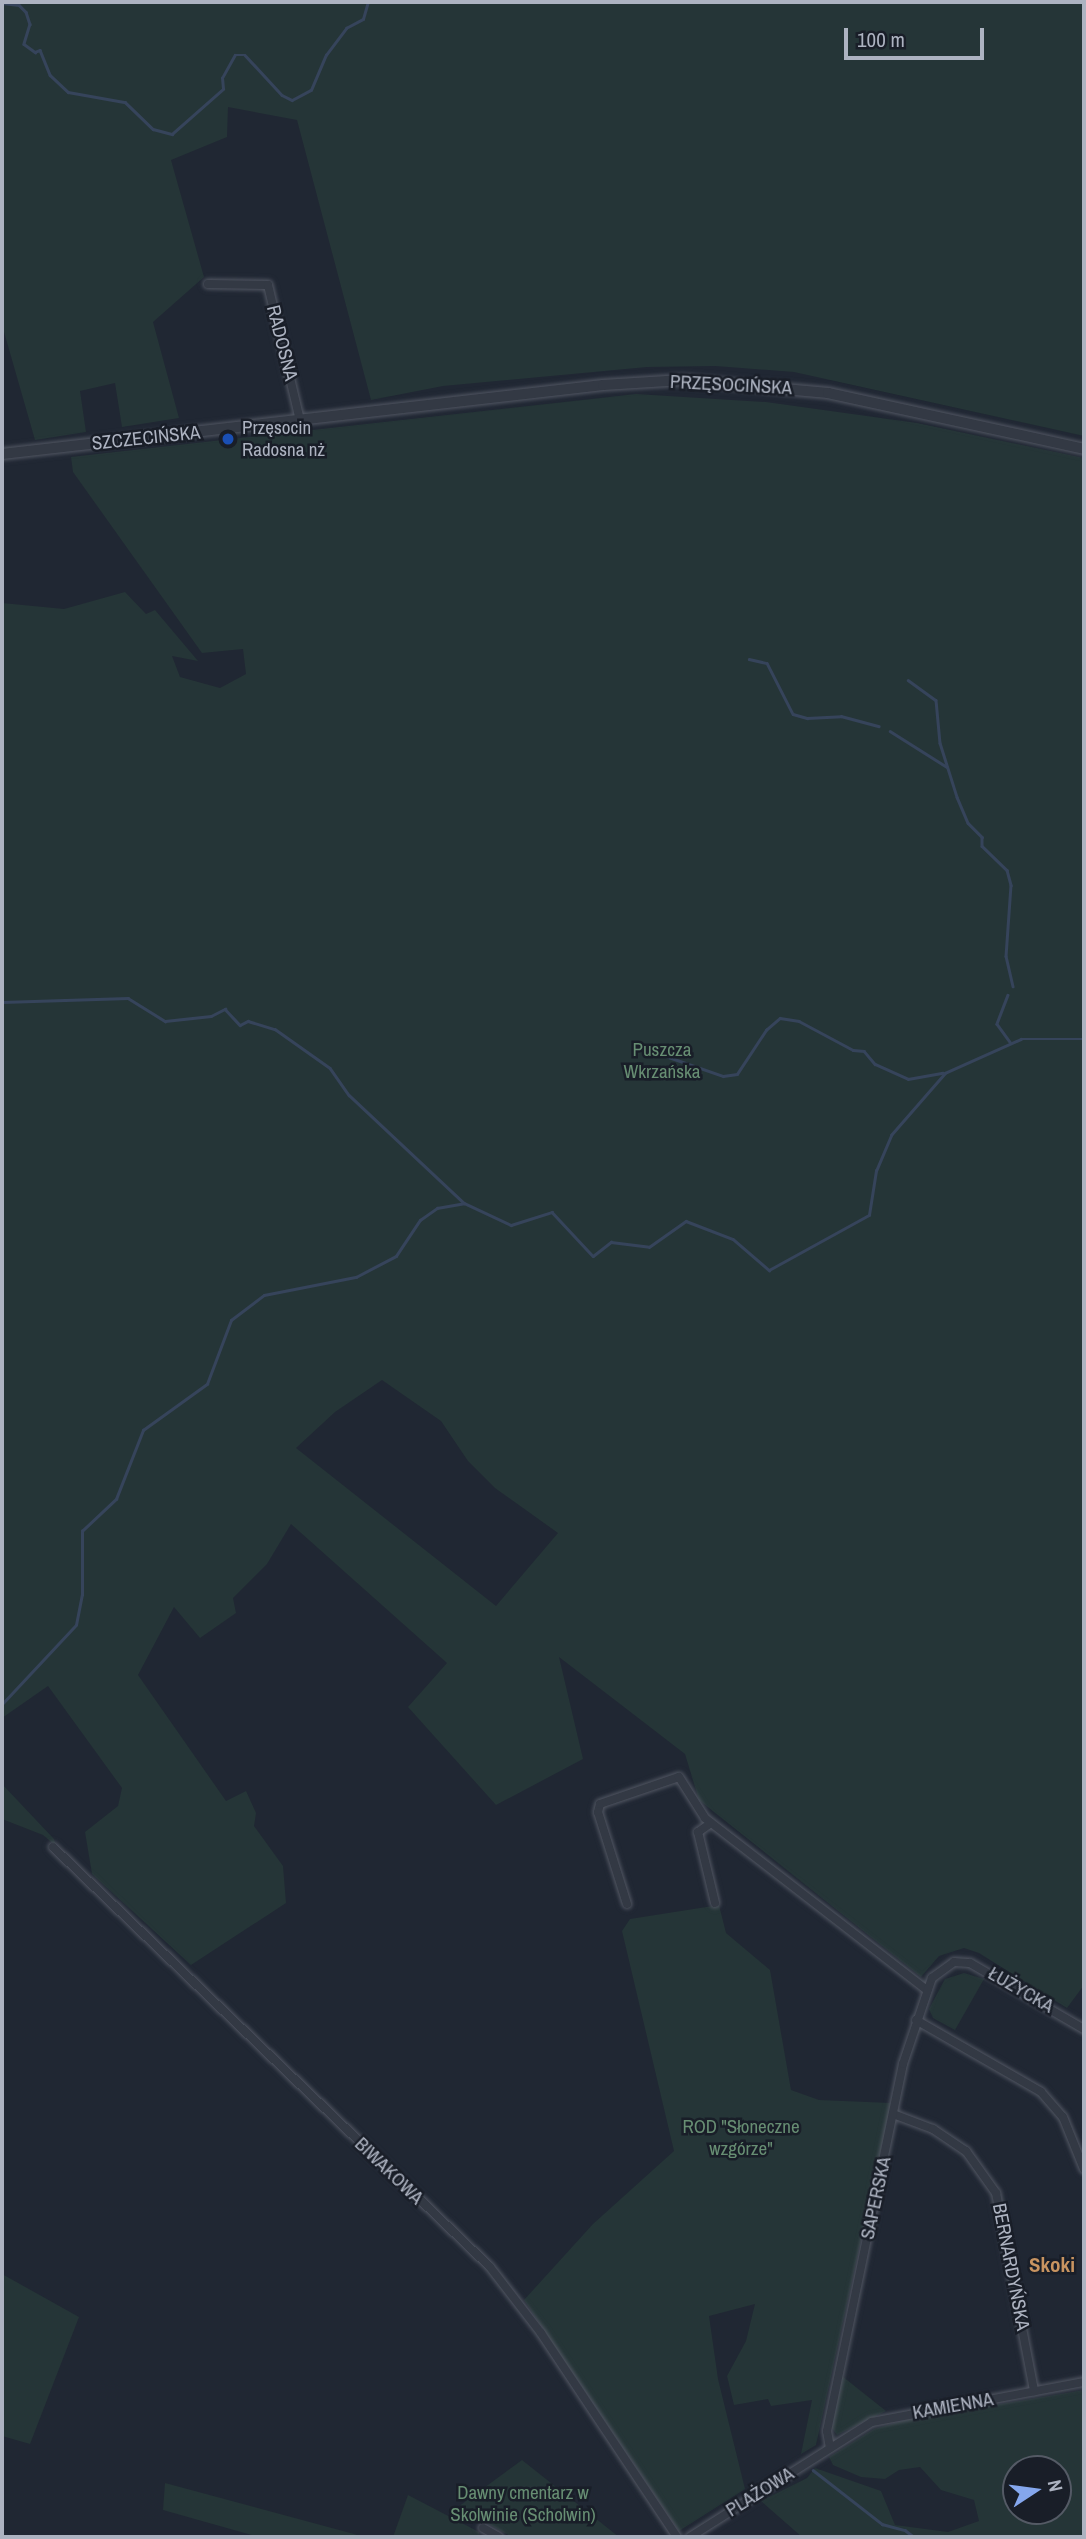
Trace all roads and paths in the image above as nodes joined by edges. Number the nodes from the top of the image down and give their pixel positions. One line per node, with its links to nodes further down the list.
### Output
1 (208, 284): 3 (street, RADOSNA)
2 (373, 411): 3 (street, SZCZECIŃSKA); 4 (street, PRZĘSOCIŃSKA)
3 (300, 420): 5 (street, SZCZECIŃSKA)
4 (1084, 449)
5 (2, 454)
6 (711, 1823): 8 (street); 9 (street); 11 (street)
7 (53, 1847): 21 (street, BIWAKOWA)
8 (715, 1903)
9 (627, 1904)
10 (954, 1962): 11 (street, SAPERSKA); 13 (street, ŁUŻYCKA)
11 (927, 1990): 12 (street, SAPERSKA)
12 (916, 2020): 14 (street, SAPERSKA); 15 (street)
13 (1084, 2029)
14 (893, 2114): 17 (street, BERNARDYŃSKA); 18 (street, SAPERSKA)
15 (1084, 2169)
16 (1084, 2382): 17 (street, KAMIENNA)
17 (1034, 2391): 18 (street, KAMIENNA)
18 (830, 2448): 22 (street, PLAŻOWA)
19 (483, 2528): 20 (street)
20 (499, 2537)
21 (677, 2537)
22 (690, 2537)

